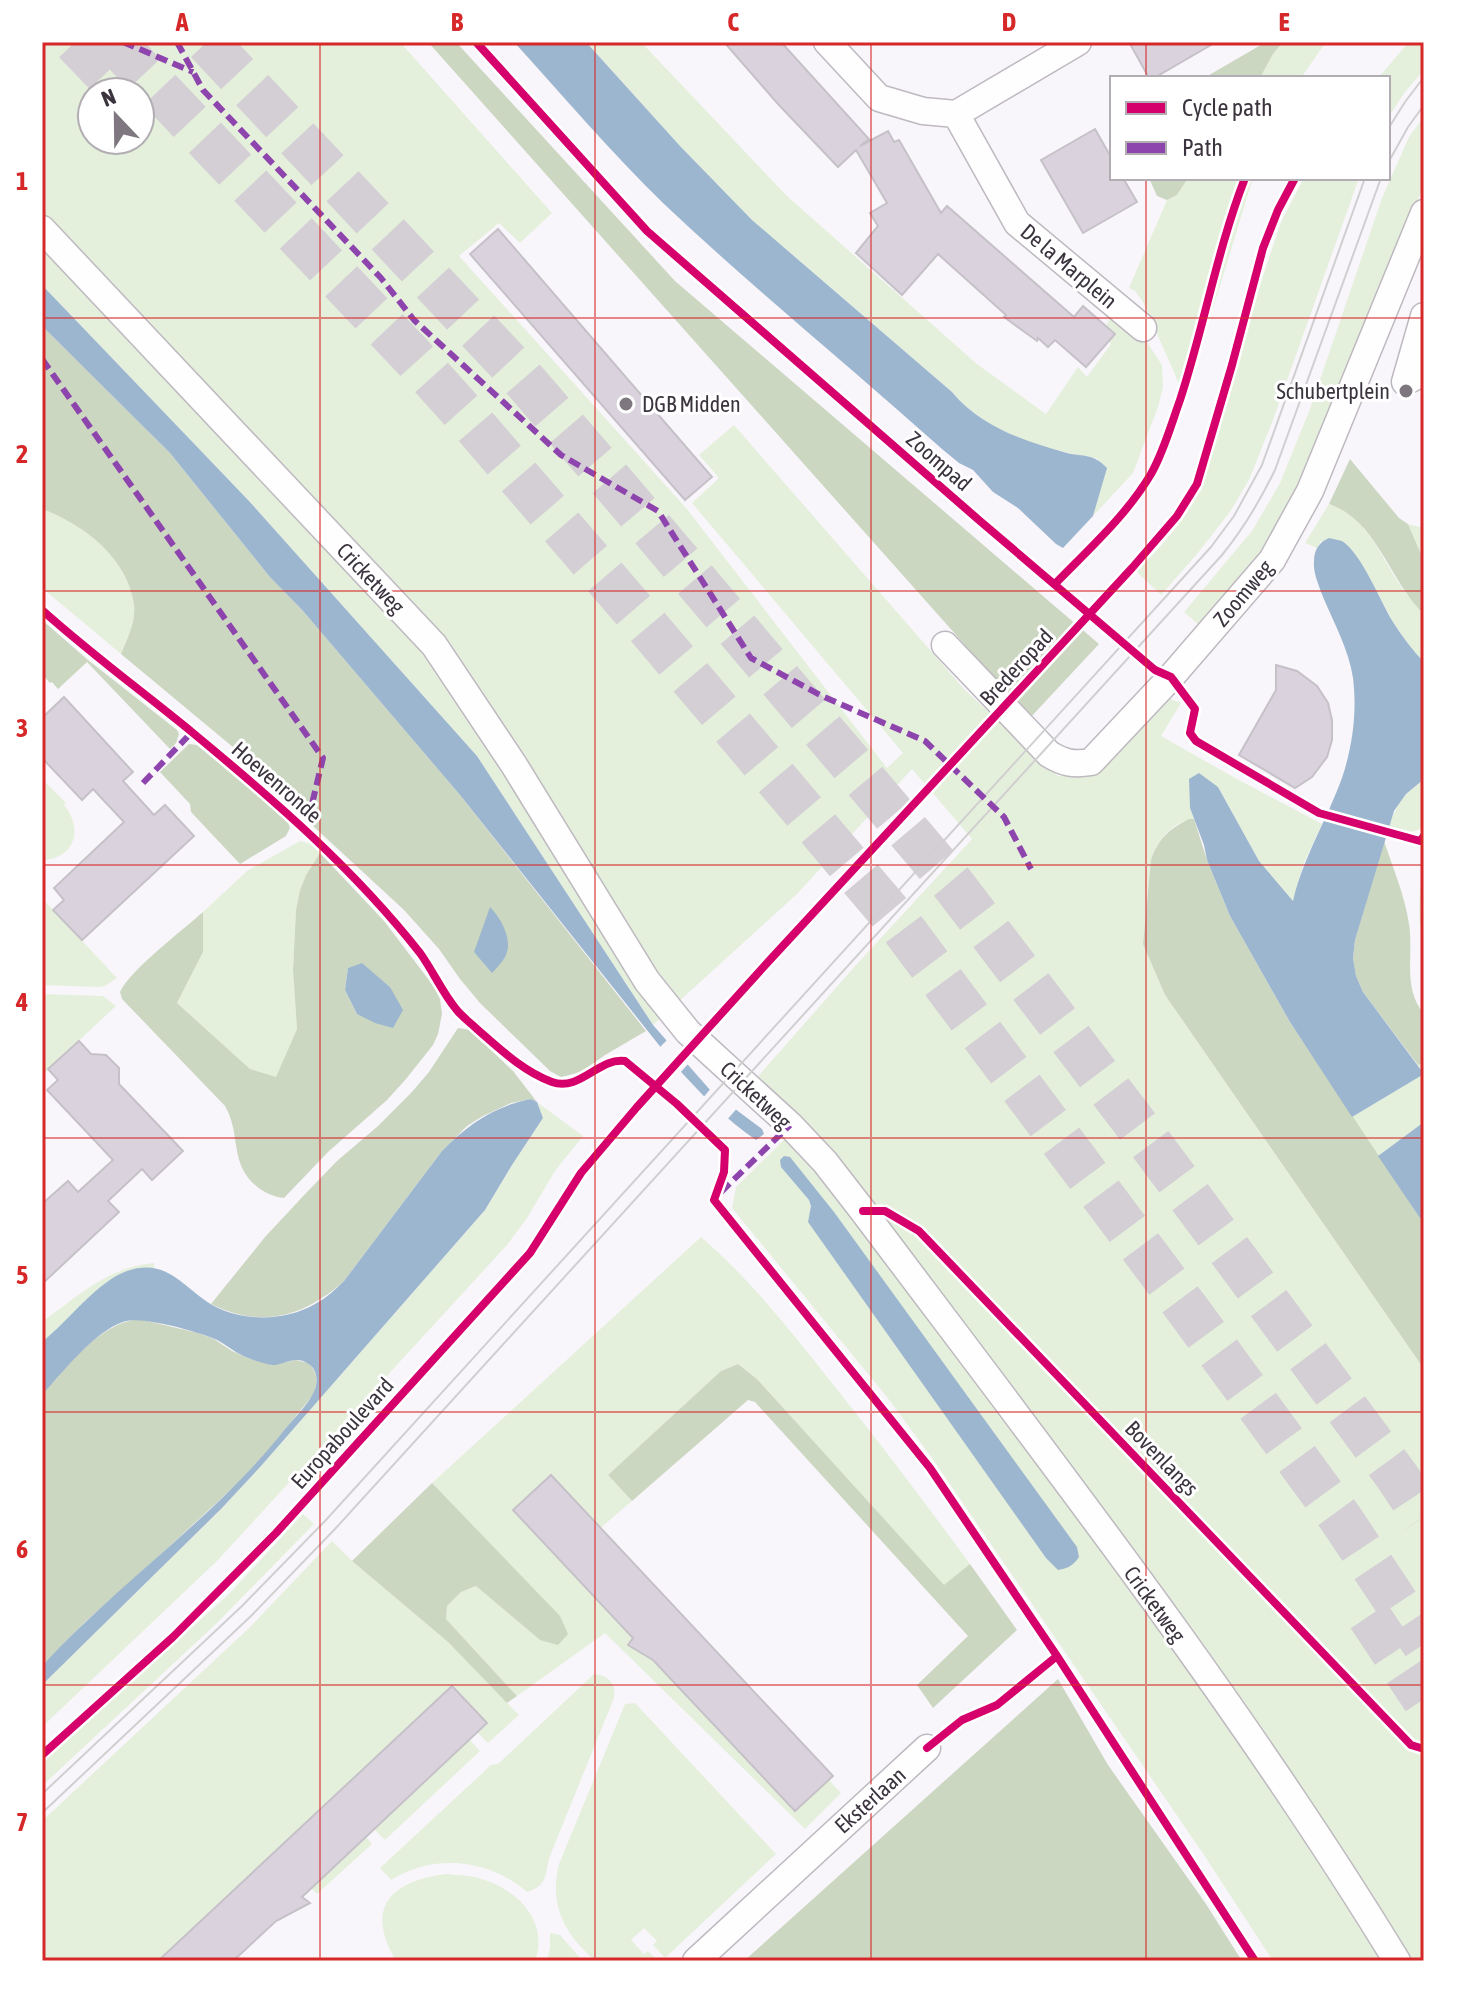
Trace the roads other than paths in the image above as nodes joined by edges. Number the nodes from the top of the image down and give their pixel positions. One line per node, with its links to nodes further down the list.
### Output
1 (827, 42): 3 (street)
2 (1078, 42): 3 (street)
3 (956, 114): 7 (street, De la Marplein)
4 (1424, 213): 9 (street, Zoomweg)
5 (42, 229): 12 (street, Cricketweg)
6 (1424, 316): 8 (street)
7 (1143, 328)
8 (1424, 372)
9 (945, 645)
10 (927, 1748): 11 (street, Eksterlaan)
11 (696, 1961)
12 (1397, 1961)

